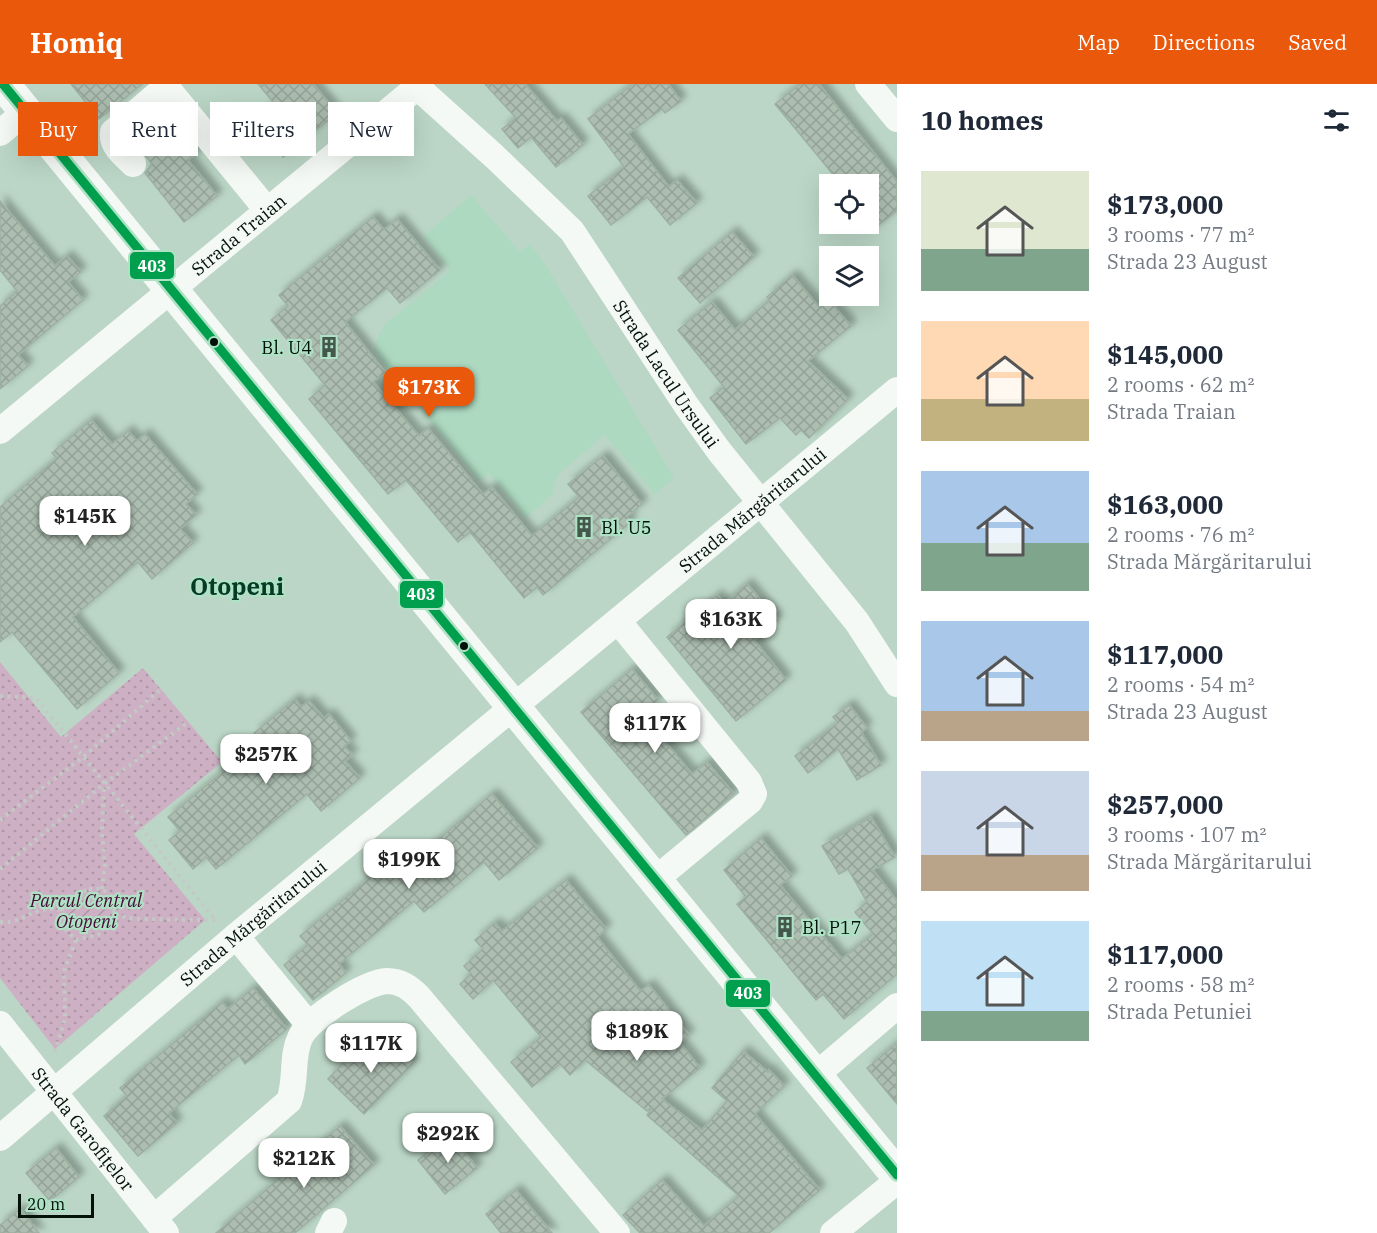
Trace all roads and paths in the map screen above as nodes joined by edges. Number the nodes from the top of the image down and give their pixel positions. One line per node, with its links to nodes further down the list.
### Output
1 (3, 84): 5 (main road)
2 (868, 84): 7 (street)
3 (165, 85): 10 (street); 11 (street)
4 (417, 85): 11 (street, Strada Traian); 15 (street, Strada Lacul Ursului)
5 (18, 103)
6 (18, 118): 8 (street)
7 (897, 119)
8 (0, 133)
9 (61, 156): 12 (main road)
10 (133, 164)
11 (267, 210): 12 (street, Strada Traian)
12 (169, 289): 14 (street, Strada Traian); 20 (main road)
13 (897, 390): 15 (street, Strada Mărgăritarului)
14 (0, 431)
15 (762, 503): 16 (street, Strada Mărgăritarului); 17 (street, Strada Lacul Ursului)
16 (618, 621): 20 (street, Strada Mărgăritarului); 26 (street)
17 (897, 684)
18 (161, 689): 22 (path)
19 (0, 696): 22 (path)
20 (514, 705): 26 (main road); 31 (street, Strada Mărgăritarului)
21 (188, 722): 23 (path)
22 (83, 757): 23 (path); 24 (path)
23 (104, 784): 25 (path); 27 (path); 31 (path)
24 (0, 820)
25 (0, 869)
26 (656, 879): 36 (main road)
27 (102, 889): 28 (path); 29 (path)
28 (62, 910): 30 (path); 32 (path)
29 (115, 915): 31 (path); 32 (path)
30 (0, 922)
31 (228, 932): 35 (street); 37 (street, Strada Mărgăritarului)
32 (76, 940): 37 (path)
33 (897, 1006): 36 (street)
34 (0, 1024): 37 (street, Strada Garofițelor)
35 (309, 1025): 41 (street); 42 (street)
36 (816, 1075): 39 (main road)
37 (53, 1092): 38 (street, Strada Mărgăritarului); 41 (street, Strada Garofițelor)
38 (0, 1138)
39 (897, 1175)
40 (897, 1181): 43 (street)
41 (160, 1225)
42 (617, 1233)
43 (833, 1233)

